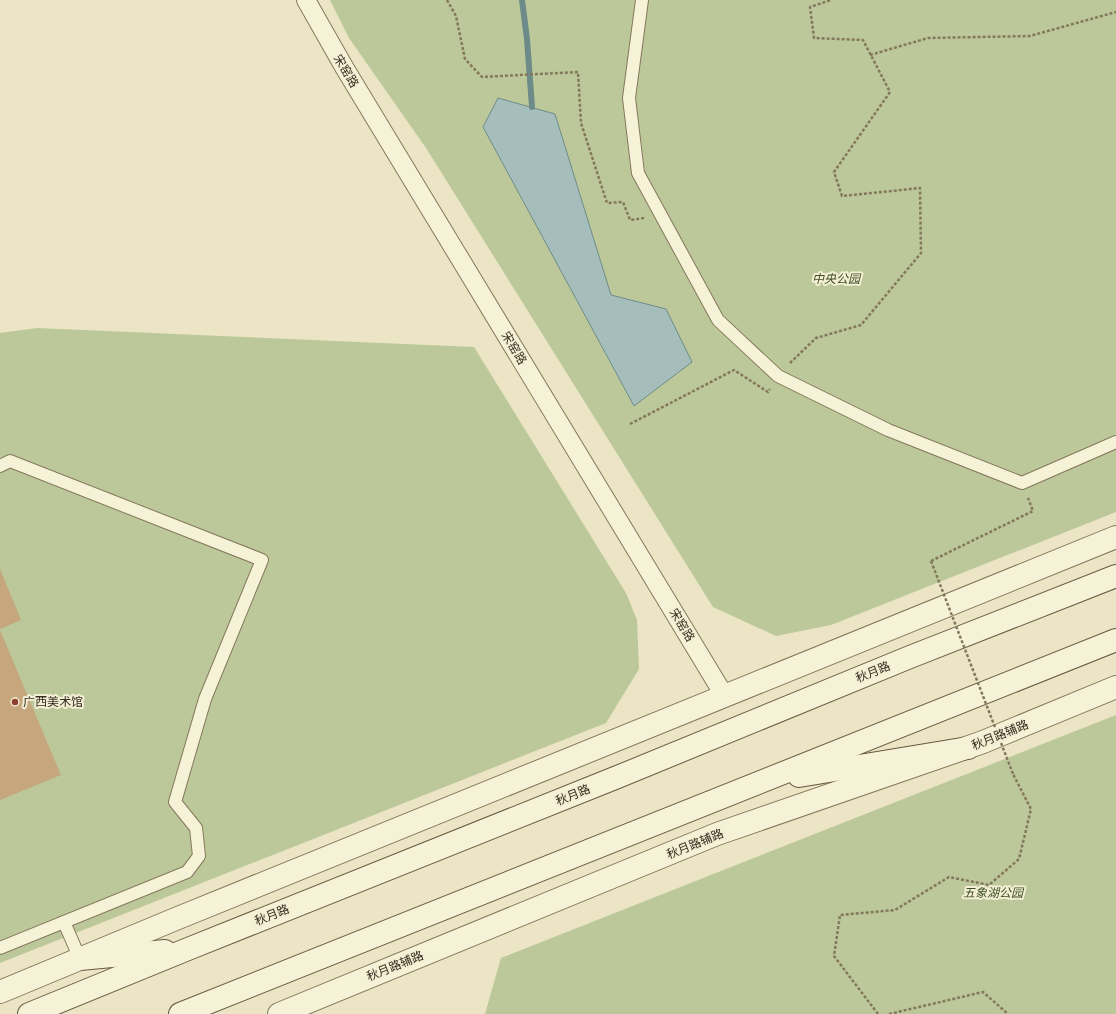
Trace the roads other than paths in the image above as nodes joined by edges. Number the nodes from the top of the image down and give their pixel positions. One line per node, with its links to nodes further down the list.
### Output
1 (306, 0): 9 (street, 宋窑路)
2 (642, 0): 3 (lane)
3 (1116, 442)
4 (0, 466): 12 (lane)
5 (1116, 537): 9 (main road)
6 (1116, 576): 14 (main road, 秋月路)
7 (1116, 640): 11 (main road)
8 (1116, 687): 10 (main road, 秋月路辅路)
9 (724, 695): 15 (main road)
10 (968, 748): 11 (main road); 19 (main road, 秋月路辅路)
11 (756, 783): 18 (main road)
12 (64, 922): 13 (lane); 15 (lane)
13 (0, 948)
14 (188, 949): 15 (main road); 17 (main road, 秋月路)
15 (80, 959): 16 (main road)
16 (0, 992)
17 (29, 1014)
18 (180, 1014)
19 (279, 1014)

